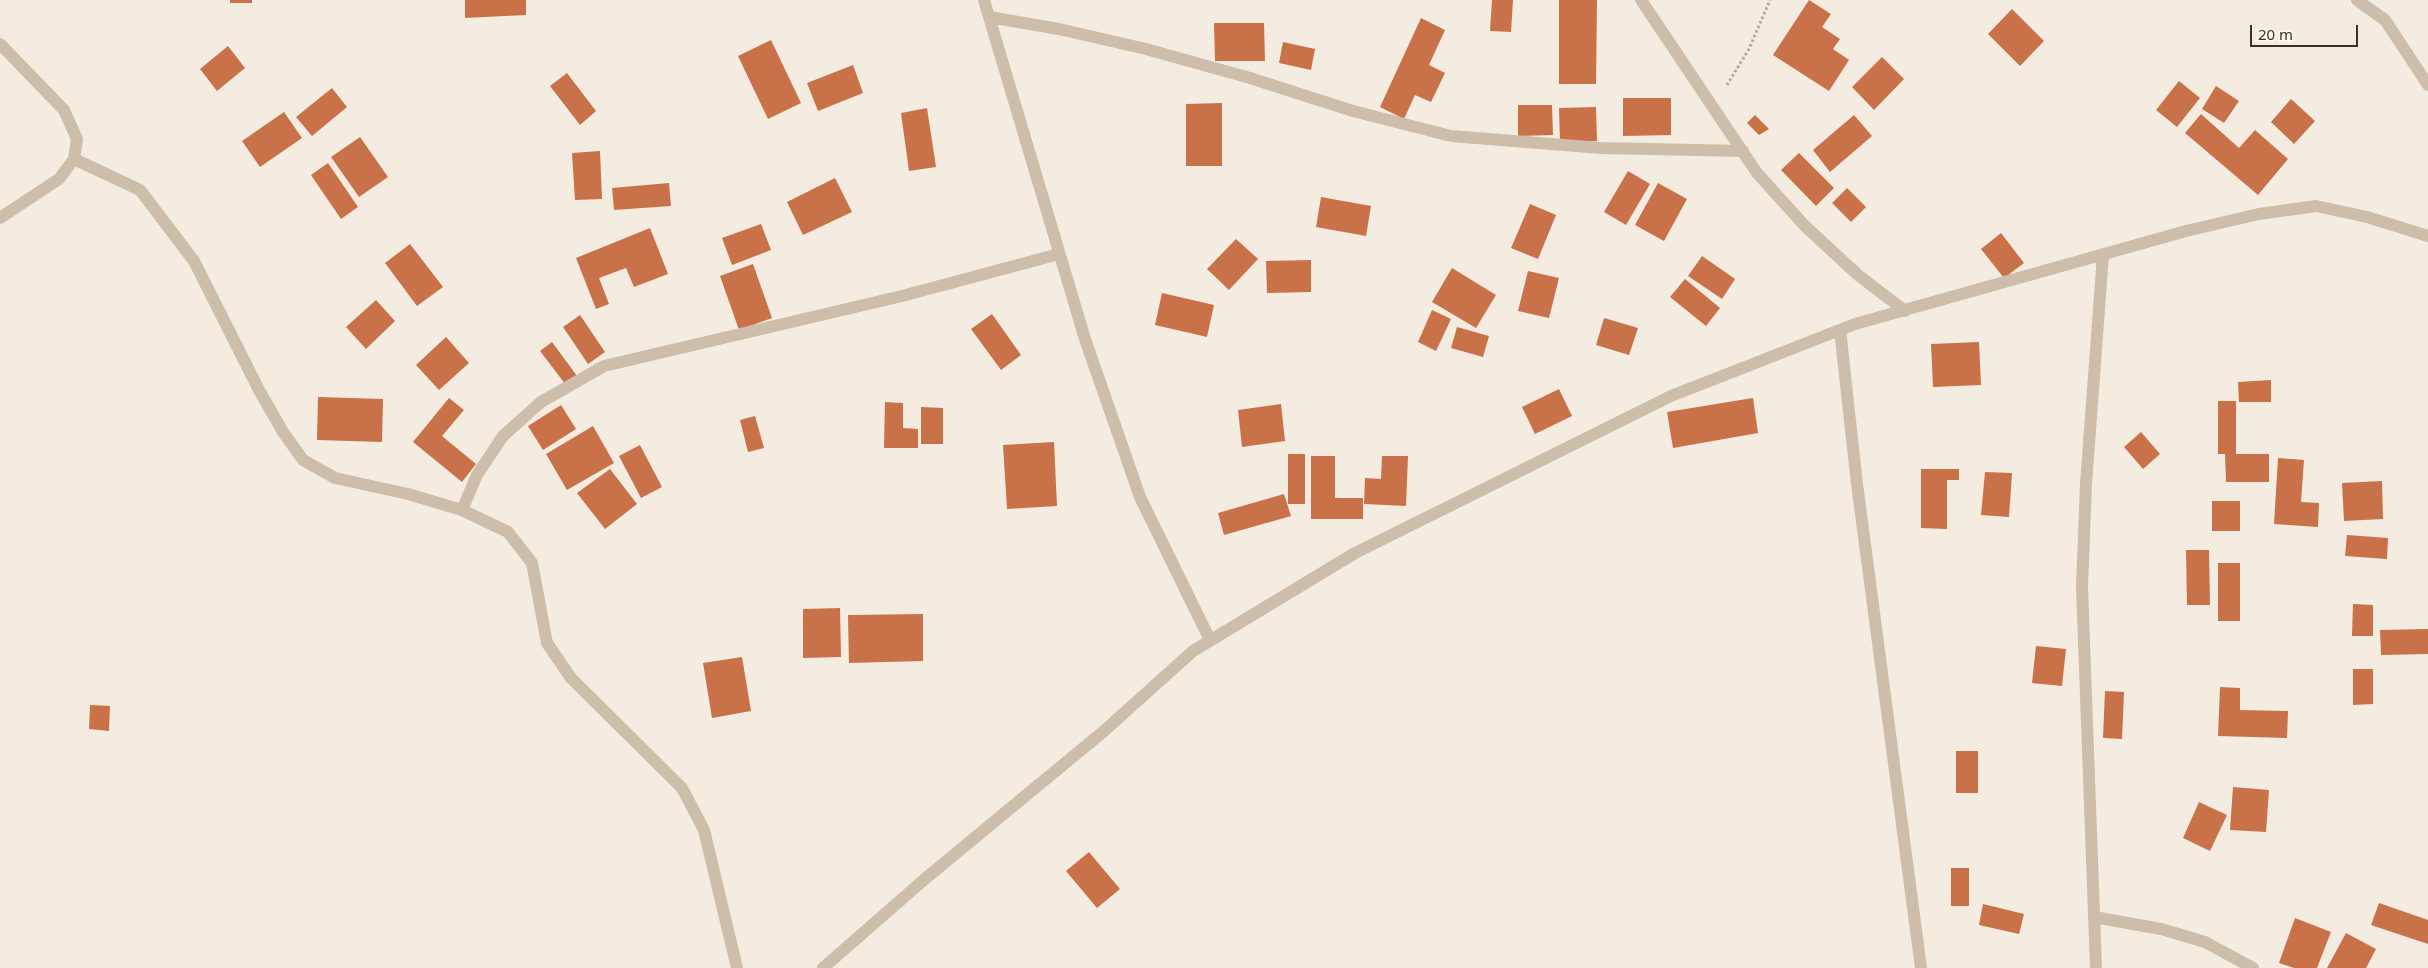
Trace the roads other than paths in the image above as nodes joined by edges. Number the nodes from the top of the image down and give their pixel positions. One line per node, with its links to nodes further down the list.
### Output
1 (984, 0): 4 (street)
2 (1641, 0): 7 (street)
3 (2357, 0): 6 (street)
4 (989, 16): 7 (street); 11 (street)
5 (0, 44): 8 (street)
6 (2428, 85)
7 (1743, 151): 13 (street)
8 (74, 158): 9 (street); 15 (street)
9 (0, 218)
10 (2428, 236): 12 (street)
11 (1059, 254): 15 (street); 16 (street)
12 (2103, 255): 13 (street); 17 (street)
13 (1905, 311): 14 (street)
14 (1840, 330): 16 (street); 20 (street)
15 (462, 510): 18 (street)
16 (1210, 640): 19 (street)
17 (2094, 917): 21 (street); 22 (street)
18 (737, 968)
19 (823, 968)
20 (1921, 968)
21 (2096, 968)
22 (2253, 968)

